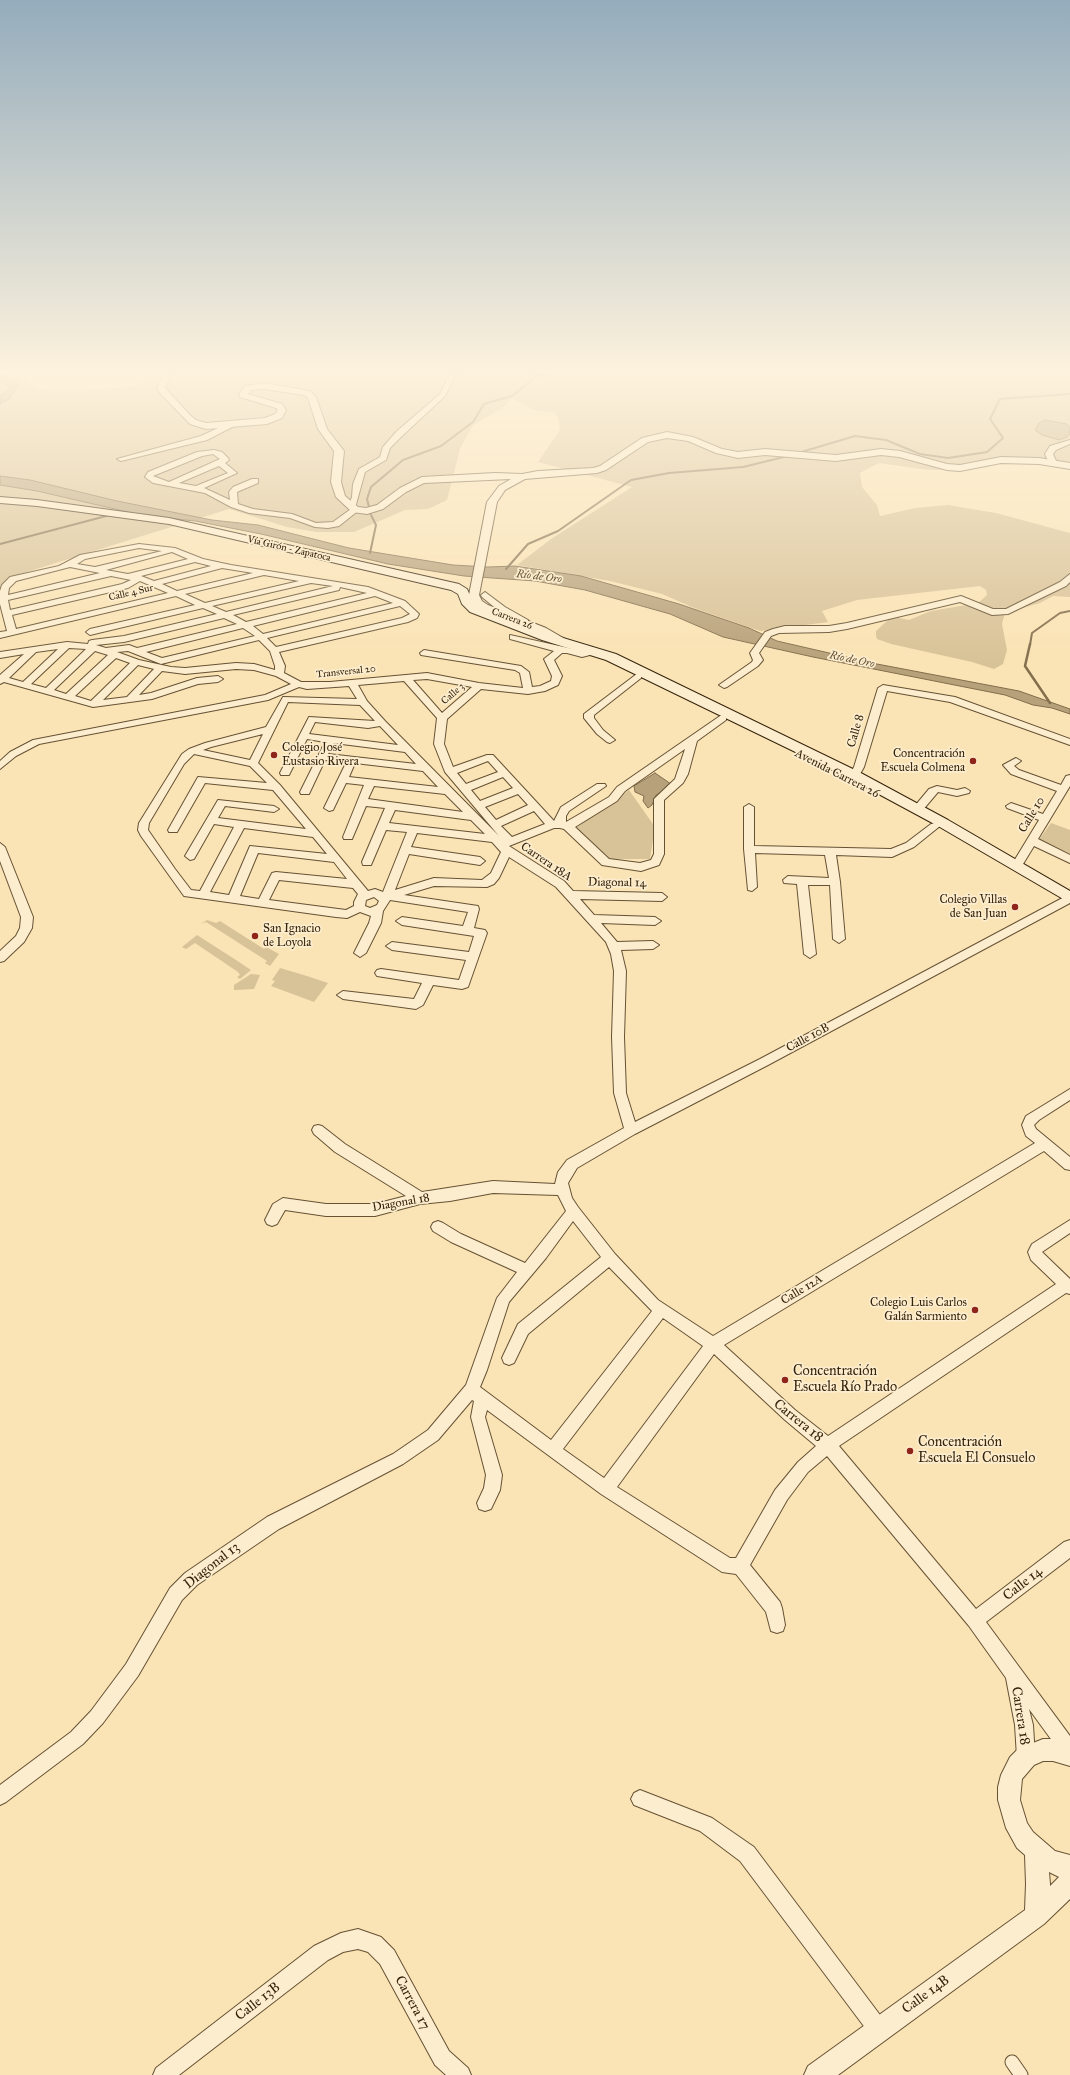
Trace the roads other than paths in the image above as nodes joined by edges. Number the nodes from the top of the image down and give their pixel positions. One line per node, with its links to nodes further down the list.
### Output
1 (161, 471): 9 (street)
2 (201, 471): 9 (street)
3 (230, 471): 10 (street)
4 (338, 471): 13 (street)
5 (364, 471): 13 (street)
6 (594, 471): 7 (street)
7 (522, 477): 13 (street); 38 (street, Carrera 26)
8 (255, 482): 12 (street)
9 (170, 484): 10 (street)
10 (197, 488): 12 (street)
11 (0, 500): 47 (main road, Vía Girón - Zapatoca)
12 (234, 505): 13 (street)
13 (354, 508)
14 (175, 550): 15 (street); 17 (street); 19 (street)
15 (196, 559): 16 (street); 22 (street)
16 (206, 562): 18 (street); 24 (street)
17 (71, 565): 19 (street); 31 (street)
18 (220, 565): 20 (street); 26 (street)
19 (96, 570): 21 (street)
20 (267, 572): 25 (street); 28 (street, Calle 4 Sur)
21 (113, 573): 22 (street); 31 (street)
22 (129, 576): 24 (street)
23 (1070, 577): 66 (street)
24 (142, 579): 26 (street); 34 (street)
25 (310, 581): 27 (street); 33 (street)
26 (156, 583): 28 (street)
27 (343, 586): 29 (street); 35 (street)
28 (179, 593): 33 (street); 36 (street, Calle 4 Sur)
29 (378, 593): 32 (street); 37 (street)
30 (485, 595): 38 (street)
31 (3, 599): 34 (street)
32 (402, 602): 42 (street); 50 (street)
33 (204, 605): 35 (street); 40 (street)
34 (4, 611): 39 (street)
35 (226, 615): 37 (street); 44 (street)
36 (84, 616): 39 (street, Calle 4 Sur); 40 (street)
37 (244, 625): 42 (street); 49 (street)
38 (530, 626): 47 (street, Carrera 26)
39 (12, 632): 41 (street, Calle 4 Sur)
40 (90, 632): 46 (street)
41 (0, 635)
42 (260, 636): 49 (street); 50 (street)
43 (513, 636): 47 (street)
44 (124, 639): 46 (street); 49 (street)
45 (67, 645): 46 (street, Transversal 20); 48 (street, Transversal 20); 65 (street)
46 (93, 645): 51 (street, Transversal 20); 68 (street)
47 (561, 645): 53 (main road, Avenida Carrera 26); 69 (street, Transversal 20)
48 (34, 649): 54 (street, Transversal 20); 61 (street)
49 (133, 650): 51 (street)
50 (274, 650): 58 (street)
51 (105, 651): 55 (street, Transversal 20)
52 (424, 653): 69 (street)
53 (594, 653): 59 (main road, Avenida Carrera 26); 94 (main road, Avenida Carrera 26)
54 (0, 655)
55 (114, 655): 56 (street, Transversal 20); 70 (street)
56 (136, 662): 57 (street, Transversal 20); 73 (street)
57 (160, 668): 58 (street, Transversal 20); 71 (street)
58 (279, 674): 64 (street, Transversal 20)
59 (638, 676): 75 (main road, Avenida Carrera 26); 80 (street)
60 (405, 677): 63 (street, Transversal 20); 67 (street, Transversal 20); 74 (street)
61 (1, 679): 65 (street)
62 (218, 679): 71 (street)
63 (352, 683): 64 (street, Transversal 20); 72 (street, Carrera 18A)
64 (298, 684): 89 (street)
65 (25, 685): 68 (street)
66 (724, 685)
67 (479, 686): 69 (street, Transversal 20); 74 (street, Calle 3)
68 (48, 691): 70 (street)
69 (528, 691)
70 (68, 697): 73 (street)
71 (130, 699): 73 (street)
72 (363, 702): 76 (street, Carrera 18A); 77 (street)
73 (93, 704)
74 (442, 718): 91 (street)
75 (723, 718): 81 (street); 94 (main road, Avenida Carrera 26)
76 (382, 723): 78 (street); 83 (street, Carrera 18A)
77 (271, 729): 84 (street); 88 (street)
78 (304, 736): 79 (street); 93 (street)
79 (331, 739): 83 (street); 85 (street)
80 (610, 740)
81 (692, 740): 120 (street); 120 (street)
82 (1070, 742): 94 (street, Calle 8)
83 (406, 749): 90 (street, Carrera 18A)
84 (192, 751): 88 (street); 144 (street)
85 (323, 757): 86 (street); 105 (street)
86 (352, 760): 90 (street); 96 (street)
87 (1016, 761): 102 (street)
88 (254, 764): 99 (street)
89 (0, 766)
90 (427, 768): 103 (street, Carrera 18A)
91 (450, 772): 92 (street); 100 (street)
92 (505, 772): 100 (street); 101 (street)
93 (285, 773)
94 (853, 778): 114 (main road, Avenida Carrera 26); 122 (main road, Avenida Carrera 26)
95 (1070, 778): 102 (street, Calle 10)
96 (343, 780): 97 (street); 112 (street)
97 (370, 783): 103 (street); 106 (street)
98 (600, 786): 120 (street)
99 (276, 787): 124 (street); 125 (street)
100 (464, 789): 108 (street)
101 (520, 789): 108 (street); 109 (street)
102 (1063, 790): 117 (street, Calle 10)
103 (449, 791): 115 (street, Carrera 18A)
104 (965, 791): 114 (street)
105 (305, 792)
106 (363, 802): 107 (street); 126 (street)
107 (391, 806): 115 (street); 121 (street)
108 (478, 806): 119 (street)
109 (536, 806): 119 (street); 120 (street)
110 (1011, 806): 117 (street)
111 (749, 807): 130 (street)
112 (329, 808)
113 (274, 809): 116 (street)
114 (918, 809): 138 (main road, Avenida Carrera 26)
115 (474, 817): 128 (street, Carrera 18A)
116 (211, 820): 118 (street); 133 (street)
117 (1045, 820): 127 (street, Calle 10)
118 (240, 825): 125 (street); 144 (street)
119 (494, 825): 128 (street)
120 (560, 825): 128 (street)
121 (383, 826): 123 (street); 137 (street)
122 (935, 826): 132 (street); 151 (main road, Avenida Carrera 26)
123 (413, 829): 128 (street); 131 (street)
124 (173, 830)
125 (315, 834): 134 (street)
126 (348, 837)
127 (1032, 841): 135 (street); 138 (street, Calle 10)
128 (504, 844): 146 (street, Carrera 18A); 147 (street)
129 (0, 847): 165 (street)
130 (749, 848): 132 (street); 143 (street)
131 (404, 850): 136 (street); 147 (street)
132 (830, 851): 141 (street)
133 (190, 856)
134 (337, 859): 142 (street); 149 (street)
135 (1070, 860)
136 (480, 861)
137 (367, 862)
138 (1016, 866): 151 (main road, Avenida Carrera 26)
139 (788, 880): 140 (street)
140 (802, 881): 141 (street); 163 (street)
141 (835, 882): 158 (street)
142 (355, 884): 145 (street); 150 (street)
143 (752, 887)
144 (203, 895): 149 (street)
145 (365, 895): 147 (street); 152 (street)
146 (571, 895): 148 (street, Diagonal 14); 154 (street, Carrera 18A)
147 (385, 896): 153 (street); 157 (street)
148 (662, 897)
149 (233, 899): 150 (street)
150 (264, 902): 152 (street)
151 (1068, 902): 171 (street, Calle 10B)
152 (360, 908): 153 (street)
153 (378, 910): 162 (street)
154 (591, 919): 156 (street); 161 (street, Carrera 18A)
155 (402, 921): 157 (street)
156 (655, 921)
157 (467, 931): 164 (street)
158 (839, 939)
159 (653, 945): 161 (street)
160 (392, 946): 164 (street)
161 (614, 946): 171 (street, Carrera 18A)
162 (360, 953)
163 (810, 954)
164 (474, 957): 167 (street)
165 (0, 958)
166 (381, 973): 167 (street)
167 (429, 980): 168 (street)
168 (343, 995)
169 (1070, 1094): 172 (street)
170 (318, 1130): 175 (street)
171 (631, 1130): 174 (street, Calle 10B)
172 (1044, 1144): 173 (street); 184 (street, Calle 12A)
173 (1070, 1165)
174 (562, 1190): 175 (street, Diagonal 18); 176 (street, Carrera 18)
175 (420, 1198): 177 (street, Diagonal 18)
176 (572, 1211): 180 (street, Carrera 18); 181 (street)
177 (272, 1220)
178 (1070, 1226): 182 (street)
179 (438, 1227): 181 (street)
180 (610, 1258): 183 (street, Carrera 18); 185 (street)
181 (526, 1270): 186 (street)
182 (1068, 1287): 187 (street)
183 (661, 1310): 184 (street, Carrera 18); 188 (street)
184 (713, 1344): 187 (street, Carrera 18); 189 (street, Calle 12A)
185 (509, 1358)
186 (477, 1394): 188 (street); 190 (street); 199 (street, Diagonal 13)
187 (828, 1445): 192 (street); 193 (street, Carrera 18)
188 (553, 1450): 189 (street)
189 (606, 1489): 192 (street)
190 (485, 1503)
191 (1070, 1548): 193 (street, Calle 14)
192 (740, 1566): 194 (street)
193 (975, 1620): 195 (street, Carrera 18)
194 (777, 1624)
195 (1013, 1675): 196 (street, Carrera 18); 198 (street, Carrera 18)
196 (1070, 1751)
197 (1070, 1755): 198 (street)
198 (1026, 1757): 201 (street)
199 (0, 1796)
200 (640, 1799): 206 (street)
201 (1036, 1851): 202 (street); 204 (street)
202 (1070, 1867)
203 (1070, 1882): 204 (street, Calle 14B)
204 (1036, 1916): 206 (street, Calle 14B)
205 (358, 1939): 208 (street, Calle 13B); 209 (street, Carrera 17)
206 (879, 2030): 210 (street, Calle 14B)
207 (1012, 2062): 211 (street)
208 (170, 2073)
209 (461, 2075)
210 (817, 2075)
211 (1021, 2075)

